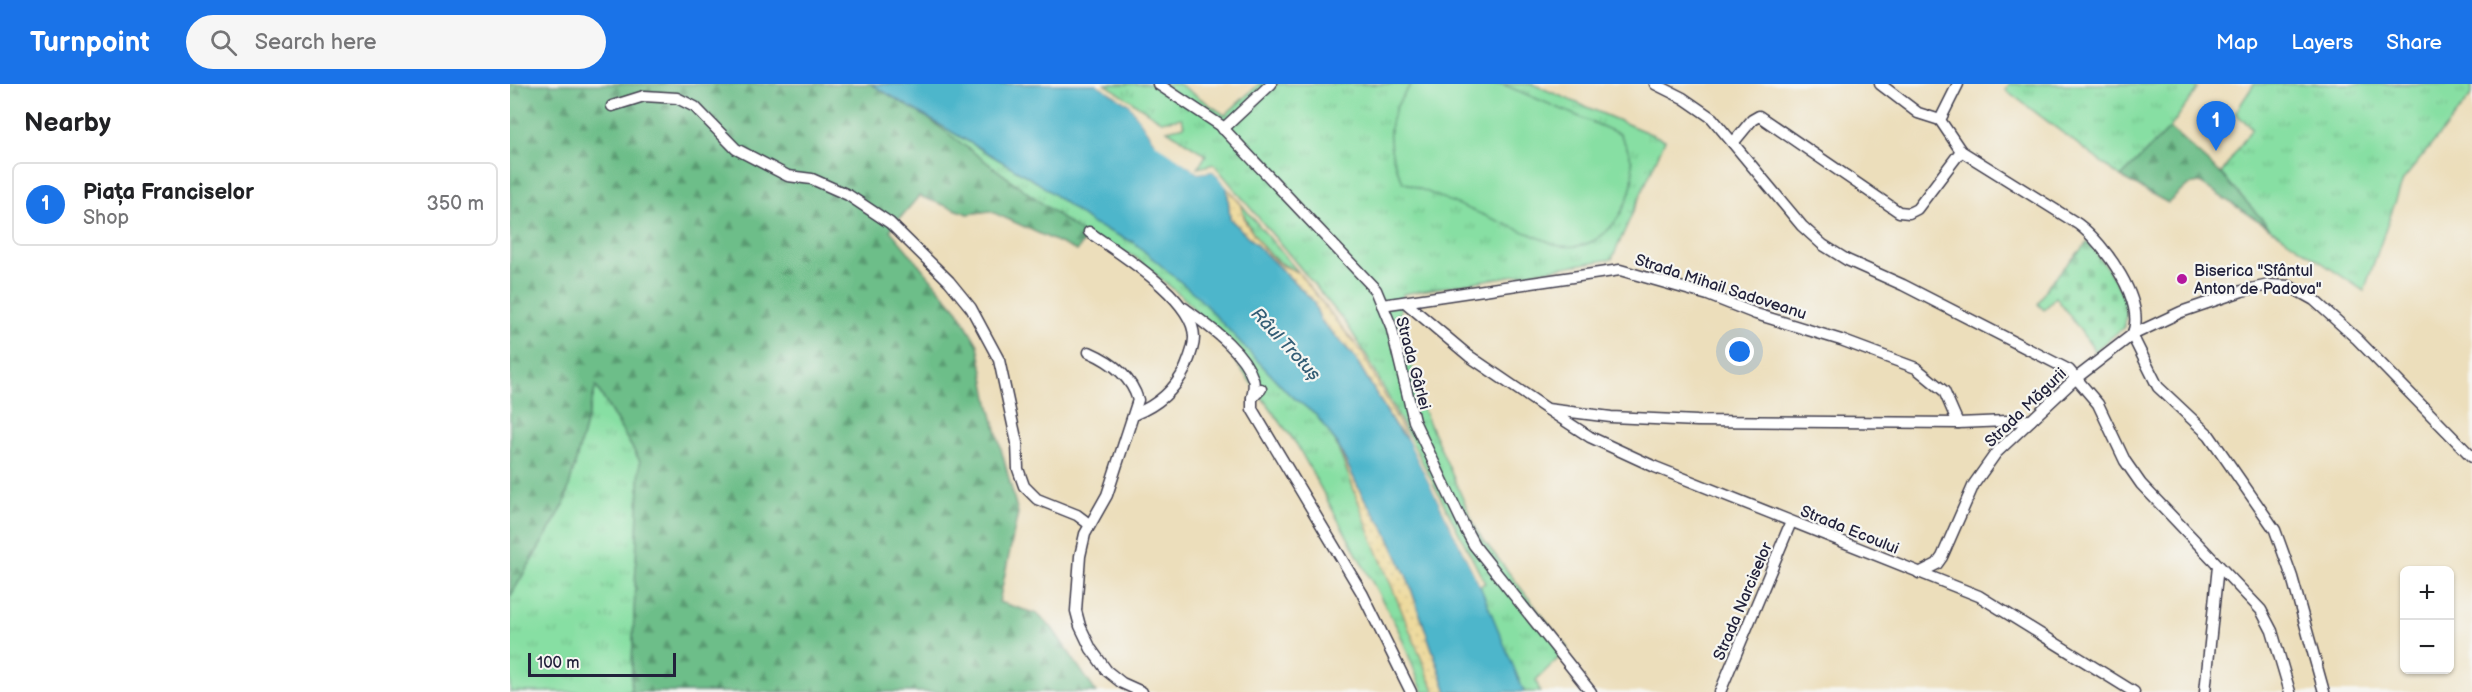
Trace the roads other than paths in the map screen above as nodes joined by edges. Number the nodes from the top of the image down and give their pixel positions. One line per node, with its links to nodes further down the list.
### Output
1 (1158, 84): 8 (street, Strada Gârlei)
2 (1270, 84): 8 (street)
3 (1655, 84): 9 (street)
4 (1880, 84): 7 (street)
5 (1958, 84): 7 (street)
6 (612, 106): 26 (street)
7 (1940, 120): 10 (street)
8 (1223, 129): 14 (street, Strada Gârlei)
9 (1733, 143): 10 (street); 17 (street)
10 (1961, 151): 15 (street)
11 (1089, 232): 13 (street)
12 (1406, 303): 14 (street, Strada Mihail Sadoveanu); 20 (street); 23 (street, Strada Mihail Sadoveanu)
13 (1179, 304): 19 (street); 21 (street)
14 (1382, 305): 31 (street, Strada Gârlei)
15 (2132, 335): 17 (street, Strada Măgurii); 24 (street, Strada Măgurii); 36 (street)
16 (1089, 352): 21 (street)
17 (2075, 379): 22 (street, Strada Măgurii); 27 (street)
18 (1261, 389): 19 (street)
19 (1252, 398): 30 (street)
20 (1547, 409): 23 (street); 25 (street, Strada Ecoului)
21 (1135, 414): 26 (street)
22 (2031, 420): 23 (street); 28 (street, Strada Măgurii)
23 (1958, 423)
24 (2472, 457)
25 (1791, 522): 28 (street, Strada Ecoului); 32 (street, Strada Narciselor)
26 (1089, 524): 29 (street)
27 (2218, 566): 34 (street); 35 (street)
28 (1919, 573): 33 (street, Strada Ecoului)
29 (1142, 692)
30 (1411, 692)
31 (1591, 692)
32 (1720, 692)
33 (2134, 692)
34 (2205, 692)
35 (2290, 692)
36 (2324, 692)

